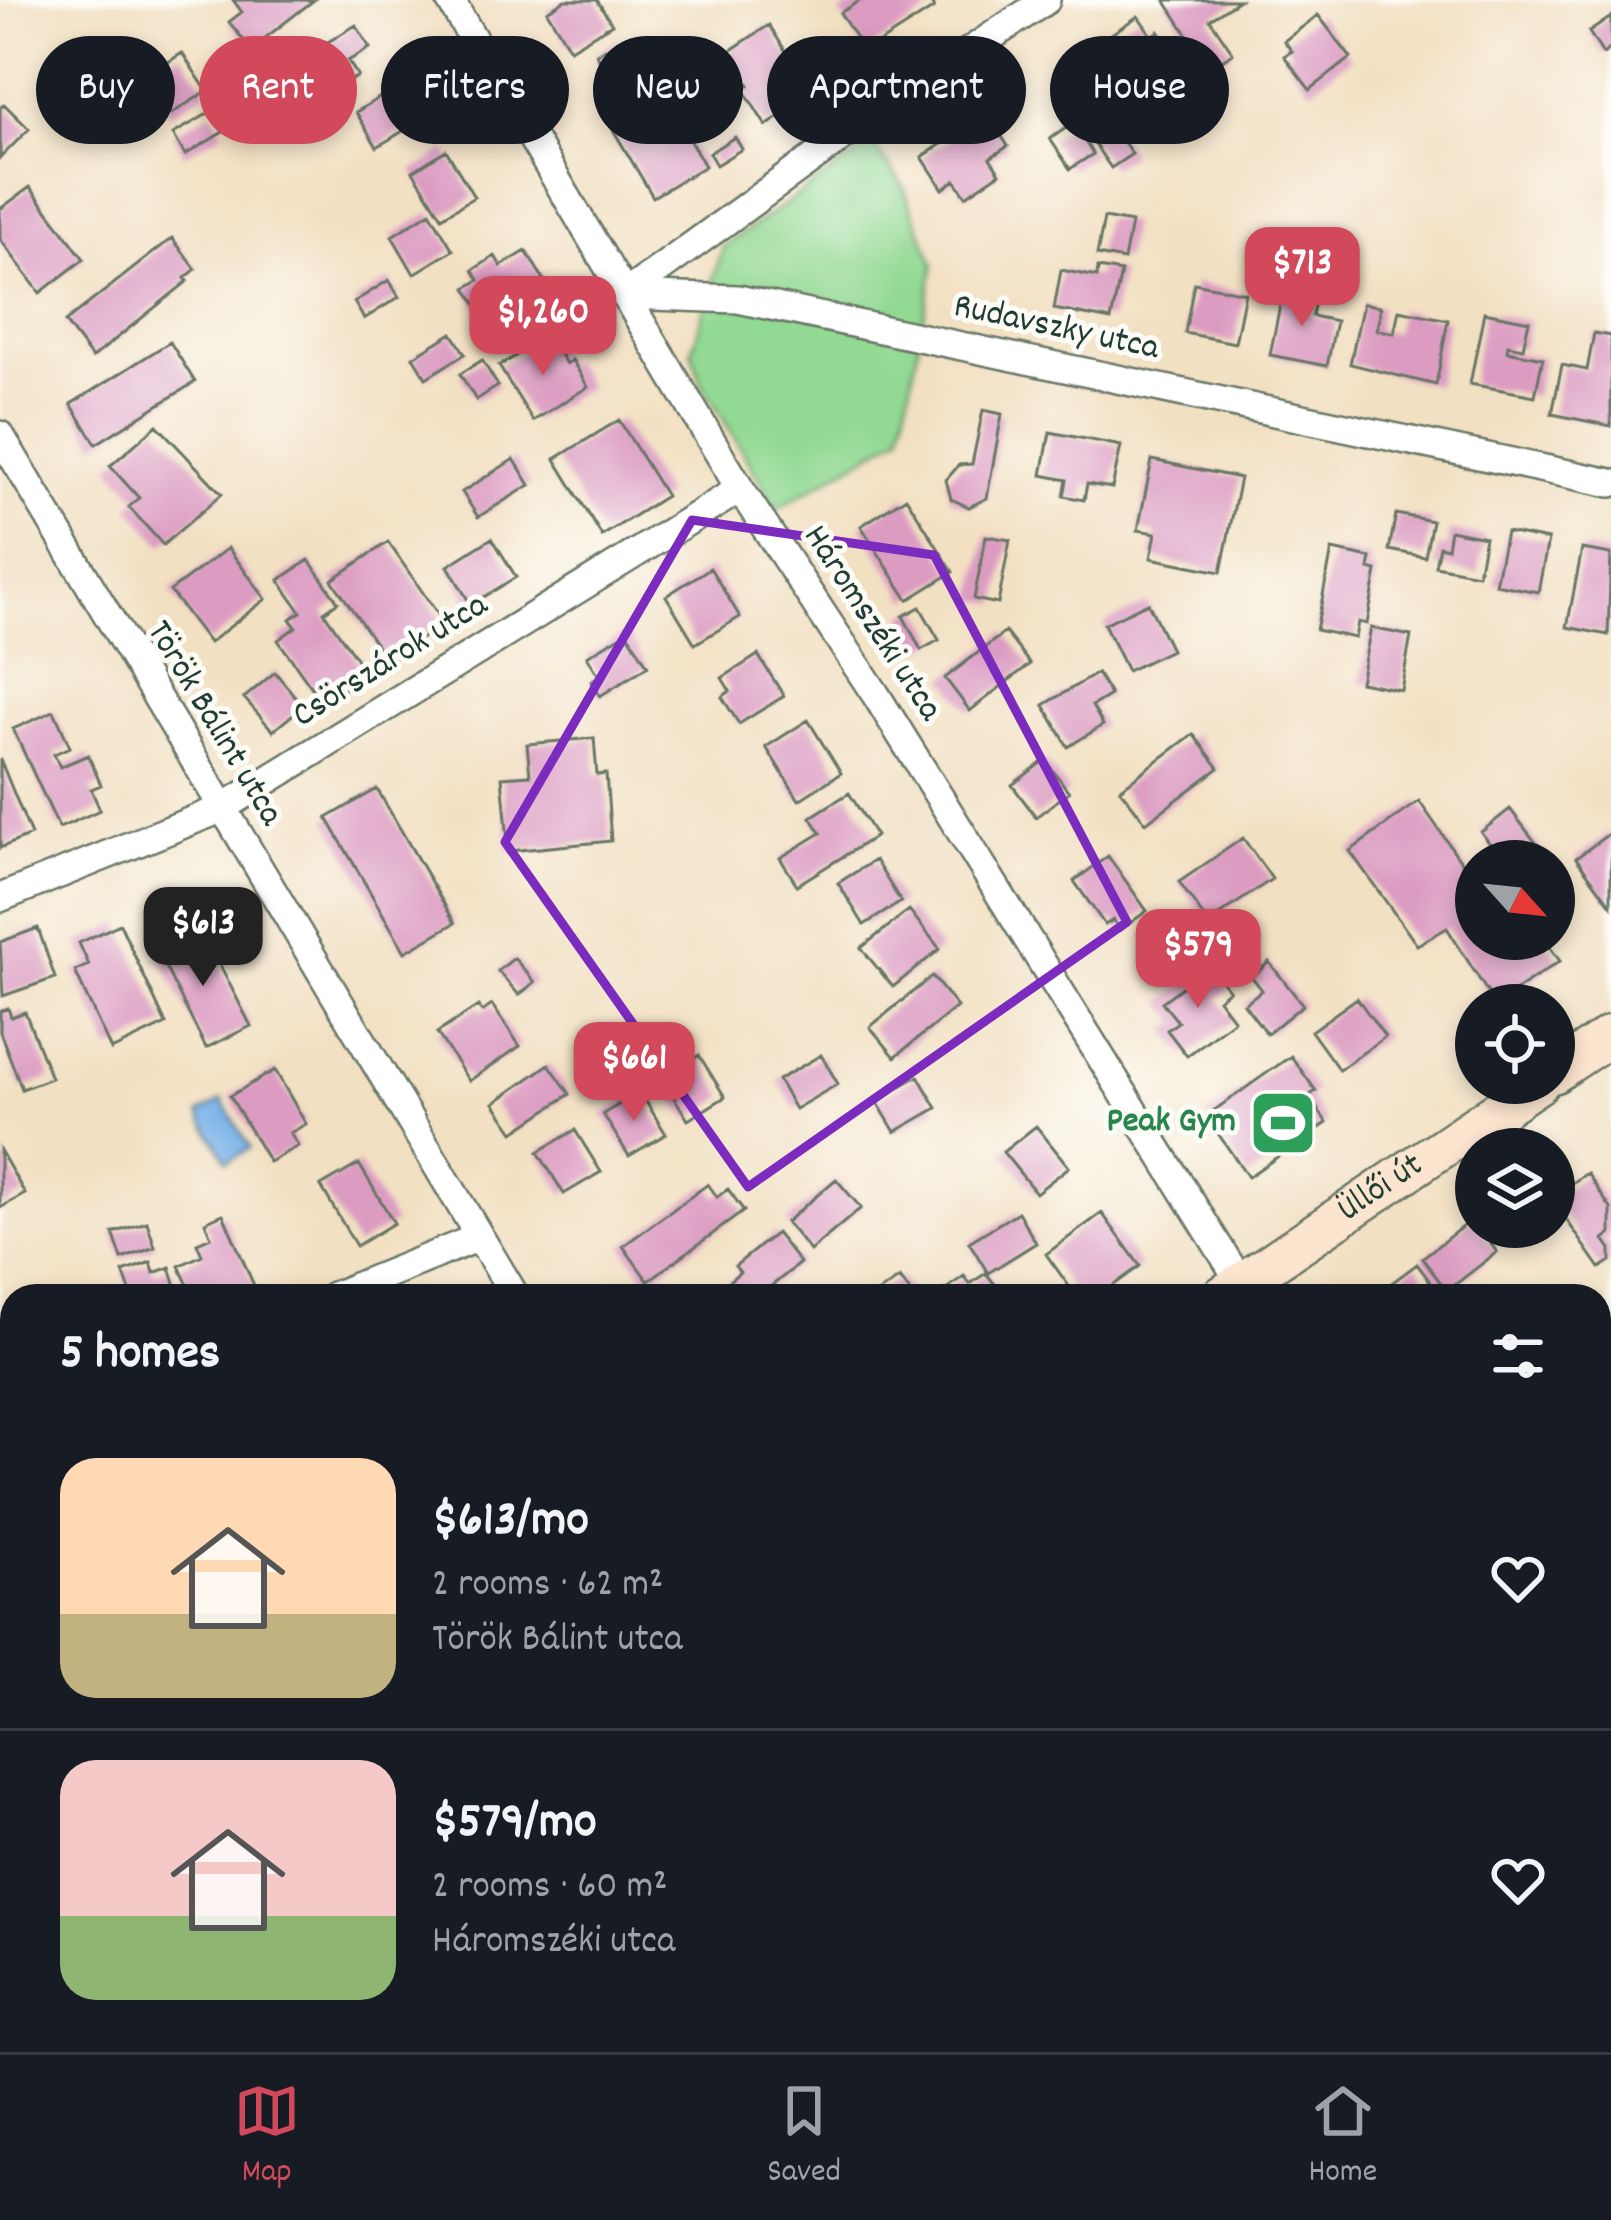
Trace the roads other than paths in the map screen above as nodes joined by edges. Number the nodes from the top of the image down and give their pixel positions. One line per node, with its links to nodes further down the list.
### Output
1 (450, 0): 3 (street, Háromszéki utca)
2 (1046, 0): 3 (street)
3 (624, 295): 5 (street, Rudavszky utca); 6 (street, Háromszéki utca)
4 (0, 435): 7 (street, Török Bálint utca)
5 (1611, 483)
6 (740, 490): 7 (street, Csörszárok utca); 15 (street, Háromszéki utca)
7 (221, 809): 8 (street, Csörszárok utca); 12 (street, Török Bálint utca)
8 (0, 898)
9 (1611, 1035): 10 (main road)
10 (1575, 1059)
11 (1508, 1104): 16 (main road, Üllői út)
12 (479, 1237): 13 (street); 14 (street, Török Bálint utca)
13 (363, 1284)
14 (508, 1284)
15 (1229, 1284)
16 (1239, 1284)

